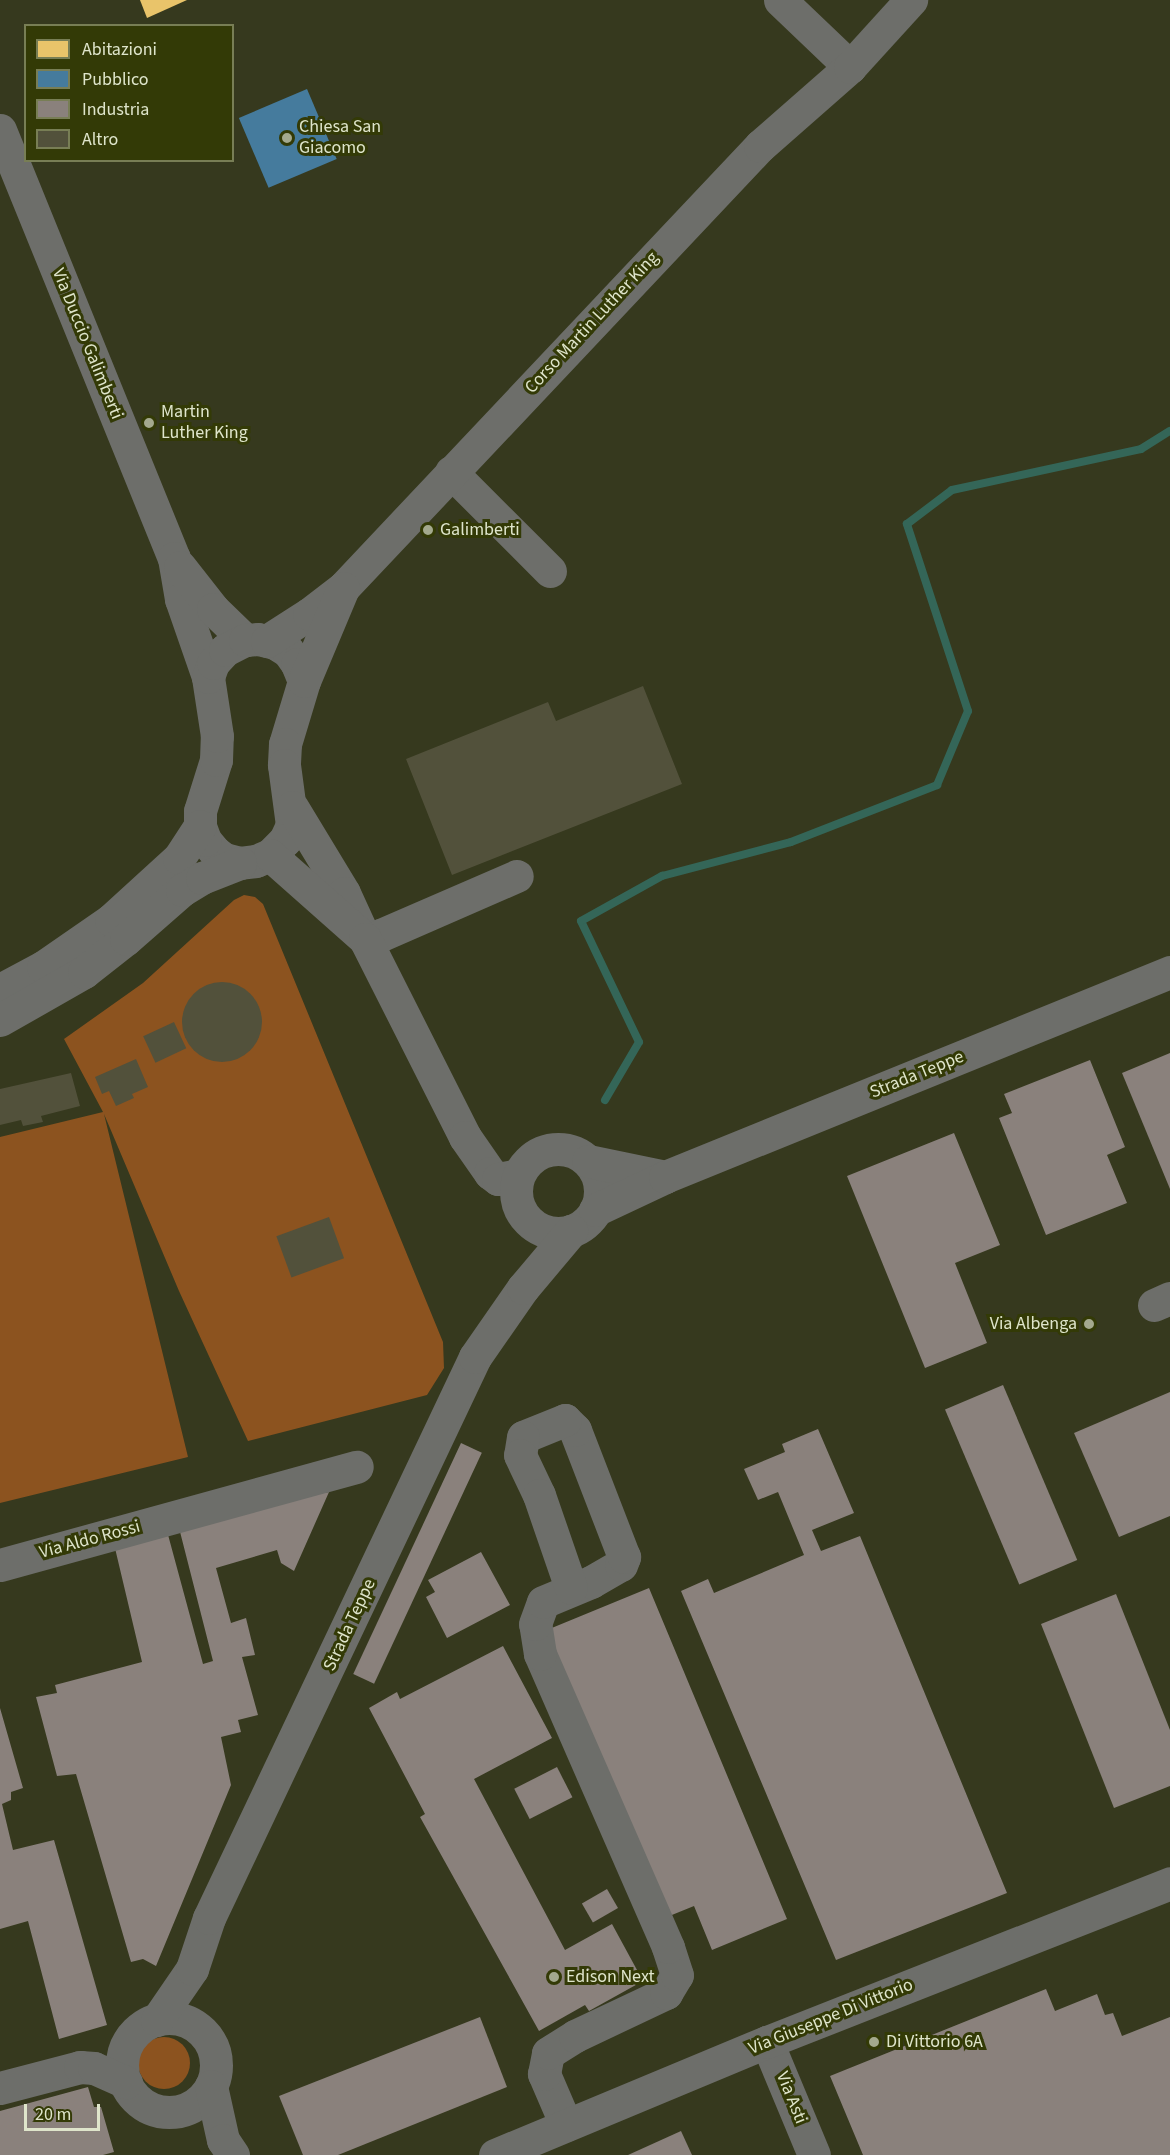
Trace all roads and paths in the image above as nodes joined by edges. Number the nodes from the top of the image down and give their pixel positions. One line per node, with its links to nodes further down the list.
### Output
1 (780, 0): 3 (street)
2 (911, 0): 3 (street, Corso Martin Luther King)
3 (850, 67): 5 (street, Corso Martin Luther King)
4 (0, 132): 6 (street, Via Duccio Galimberti)
5 (451, 472): 7 (street); 8 (street, Corso Martin Luther King)
6 (174, 558): 9 (street, Via Duccio Galimberti); 10 (street, Via Duccio Galimberti)
7 (550, 571)
8 (343, 588): 9 (street, Corso Martin Luther King); 11 (street, Corso Martin Luther King)
9 (256, 640): 10 (street, Corso Martin Luther King); 11 (street, Via Duccio Galimberti)
10 (208, 677): 13 (street, Via Duccio Galimberti)
11 (304, 681): 12 (street, Corso Martin Luther King)
12 (292, 807): 14 (street); 16 (street)
13 (200, 826): 14 (street); 18 (street)
14 (255, 859): 16 (street); 19 (street)
15 (517, 876): 16 (street)
16 (365, 939): 21 (street)
17 (1170, 972): 22 (street, Strada Teppe)
18 (0, 990)
19 (0, 1020)
20 (588, 1161): 21 (street); 22 (street); 23 (street)
21 (518, 1175): 24 (street)
22 (665, 1177): 23 (street, Strada Teppe)
23 (595, 1210): 25 (street)
24 (524, 1217): 25 (street); 26 (street)
25 (571, 1231): 26 (street, Strada Teppe)
26 (523, 1288): 31 (street, Strada Teppe)
27 (357, 1467): 28 (street, Via Aldo Rossi)
28 (0, 1565)
29 (571, 1588): 29 (street); 41 (street)
30 (1170, 1883): 35 (street, Via Giuseppe Di Vittorio)
31 (192, 1969): 32 (street, Strada Teppe); 33 (street, Strada Teppe)
32 (157, 2020): 33 (street); 34 (street)
33 (193, 2025): 38 (street)
34 (128, 2042): 36 (street); 37 (street)
35 (767, 2042): 41 (street, Via Giuseppe Di Vittorio); 44 (street, Via Asti)
36 (80, 2067): 37 (street); 39 (street)
37 (126, 2082): 40 (street)
38 (211, 2086): 40 (street); 42 (street)
39 (0, 2088)
40 (167, 2112): 42 (street)
41 (566, 2126): 43 (street, Via Giuseppe Di Vittorio)
42 (228, 2148)
43 (495, 2155)
44 (814, 2155)

